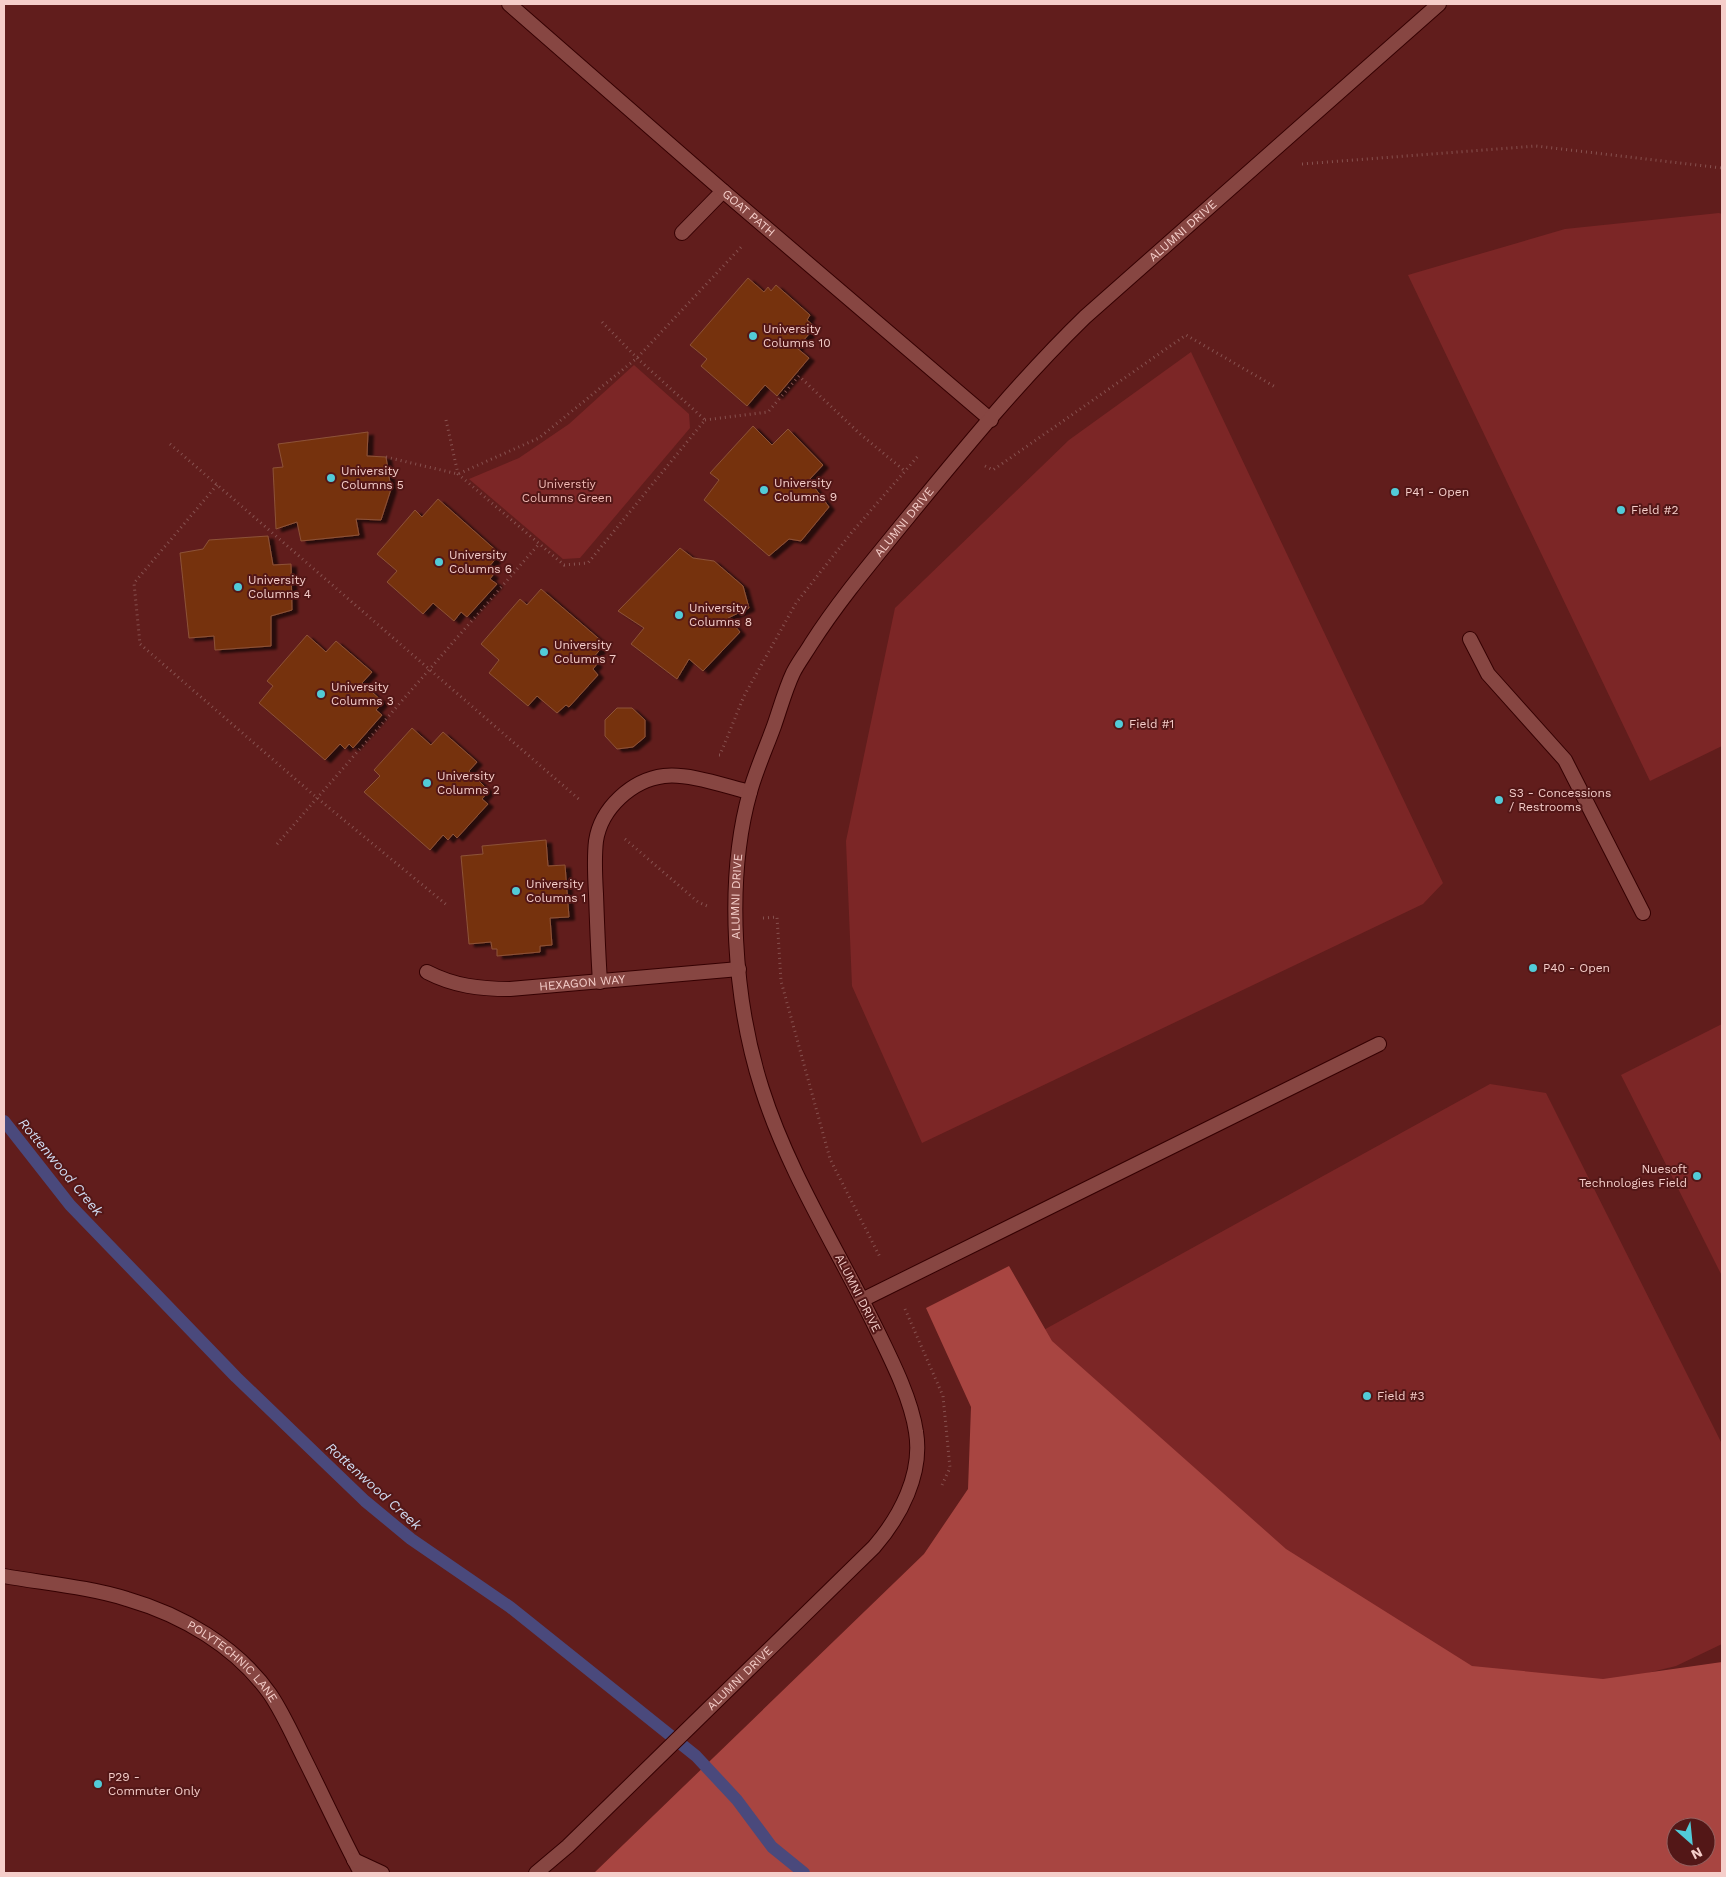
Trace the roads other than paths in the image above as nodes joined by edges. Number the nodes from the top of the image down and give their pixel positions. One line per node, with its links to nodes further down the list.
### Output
1 (509, 4): 3 (street, GOAT PATH)
2 (1439, 4): 5 (street, ALUMNI DRIVE)
3 (723, 191): 4 (street); 5 (street, GOAT PATH)
4 (682, 233)
5 (991, 420): 7 (street, ALUMNI DRIVE)
6 (1470, 639): 8 (street)
7 (750, 792): 9 (street, ALUMNI DRIVE); 11 (street)
8 (1643, 913)
9 (739, 969): 11 (street, HEXAGON WAY); 13 (street, ALUMNI DRIVE)
10 (427, 972): 11 (street, HEXAGON WAY)
11 (600, 982)
12 (1378, 1044): 13 (street)
13 (862, 1300): 18 (street, ALUMNI DRIVE)
14 (4, 1576): 15 (street, POLYTECHNIC LANE)
15 (354, 1860): 16 (street, POLYTECHNIC LANE); 17 (street)
16 (361, 1873)
17 (382, 1873)
18 (536, 1873)

